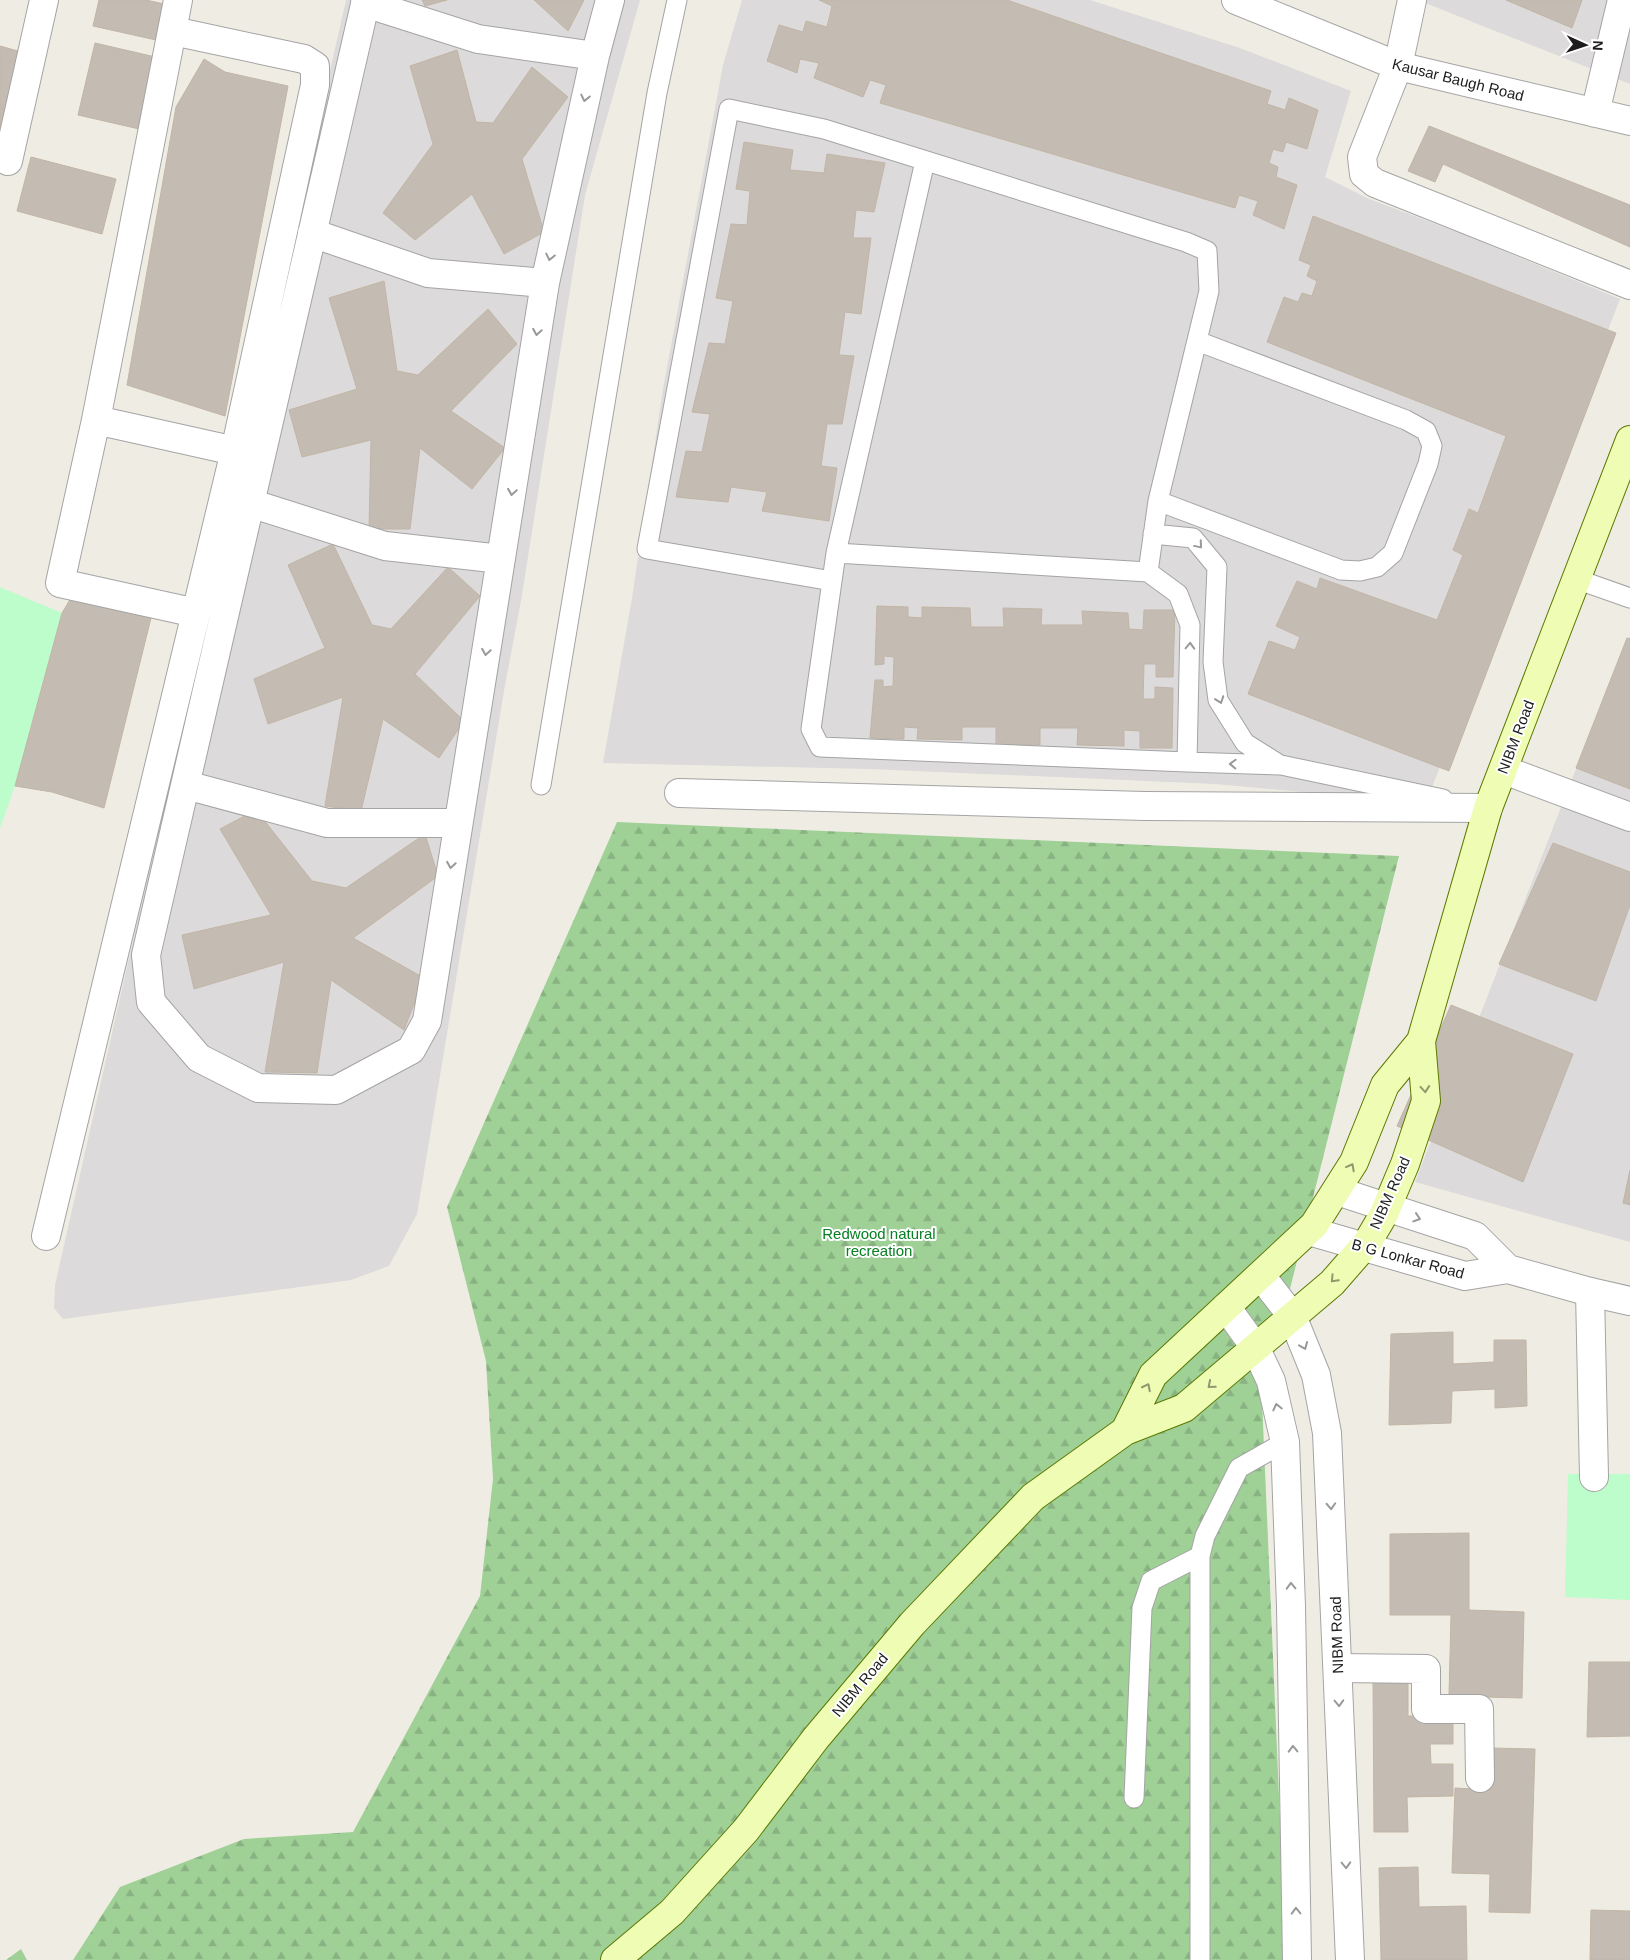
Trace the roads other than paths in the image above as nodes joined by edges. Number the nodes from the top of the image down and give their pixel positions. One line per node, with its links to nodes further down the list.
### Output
1 (44, 0): 14 (street)
2 (178, 0): 9 (street)
3 (610, 0): 10 (street)
4 (677, 0): 37 (lane)
5 (1236, 0): 11 (street, Kausar Baugh Road)
6 (1412, 0): 11 (street)
7 (1622, 0): 12 (street)
8 (365, 1): 10 (street); 16 (street)
9 (173, 31): 20 (street); 22 (street)
10 (594, 56): 17 (street, one-way to 17)
11 (1398, 66): 12 (street, Kausar Baugh Road); 18 (street)
12 (1595, 113): 13 (street, Kausar Baugh Road)
13 (1630, 121)
14 (8, 161)
15 (925, 161): 19 (lane); 26 (lane); 30 (lane)
16 (312, 233): 17 (street); 24 (street)
17 (545, 283): 27 (street, one-way to 27)
18 (1630, 285)
19 (1197, 341): 23 (lane); 23 (lane)
20 (96, 420): 22 (street); 32 (street)
21 (1630, 440): 29 (main road, NIBM Road)
22 (235, 452): 32 (street)
23 (1158, 501): 25 (lane)
24 (250, 503): 27 (street); 36 (street)
25 (1153, 534): 28 (lane); 34 (lane, one-way to 34)
26 (836, 552): 28 (lane); 30 (lane)
27 (501, 559): 41 (street, one-way to 41)
28 (1148, 572): 33 (lane, one-way to 28)
29 (1576, 579): 31 (lane); 35 (main road, NIBM Road)
30 (832, 581): 33 (lane)
31 (1630, 598)
32 (196, 613): 46 (street)
33 (1187, 762): 34 (lane, one-way to 33)
34 (1282, 765): 39 (lane)
35 (1504, 770): 39 (main road, NIBM Road); 40 (street)
36 (186, 785): 41 (street); 41 (street, one-way to 36)
37 (541, 785)
38 (679, 792): 39 (street)
39 (1488, 808): 42 (main road, NIBM Road)
40 (1630, 817)
41 (458, 823)
42 (1421, 1041): 43 (main road, NIBM Road, one-way to 42); 44 (main road, NIBM Road, one-way to 44)
43 (1337, 1191): 44 (street, B G Lonkar Road); 45 (main road, NIBM Road)
44 (1386, 1208): 47 (main road, NIBM Road); 48 (street, B G Lonkar Road, one-way to 48)
45 (1309, 1231): 47 (street, B G Lonkar Road); 49 (main road, NIBM Road)
46 (46, 1236)
47 (1363, 1248): 48 (street, B G Lonkar Road); 53 (main road, NIBM Road, one-way to 53)
48 (1508, 1268): 50 (street, B G Lonkar Road)
49 (1261, 1276): 52 (main road, NIBM Road); 53 (street, NIBM Road)
50 (1590, 1292): 51 (street, B G Lonkar Road); 58 (street)
51 (1630, 1301)
52 (1226, 1307): 54 (street); 55 (main road, NIBM Road, one-way to 52)
53 (1292, 1316): 54 (main road, NIBM Road); 56 (street, NIBM Road, one-way to 56)
54 (1254, 1348): 55 (main road, NIBM Road, one-way to 55); 57 (street, one-way to 54)
55 (1125, 1431): 63 (main road, NIBM Road)
56 (1327, 1433): 57 (street); 60 (street, NIBM Road, one-way to 60)
57 (1285, 1442): 59 (lane); 65 (street, one-way to 57)
58 (1594, 1477)
59 (1200, 1556): 62 (lane); 64 (lane)
60 (1338, 1668): 61 (street); 66 (street, NIBM Road, one-way to 66)
61 (1480, 1778)
62 (1134, 1798)
63 (616, 1960)
64 (1200, 1960)
65 (1297, 1960)
66 (1350, 1960)

